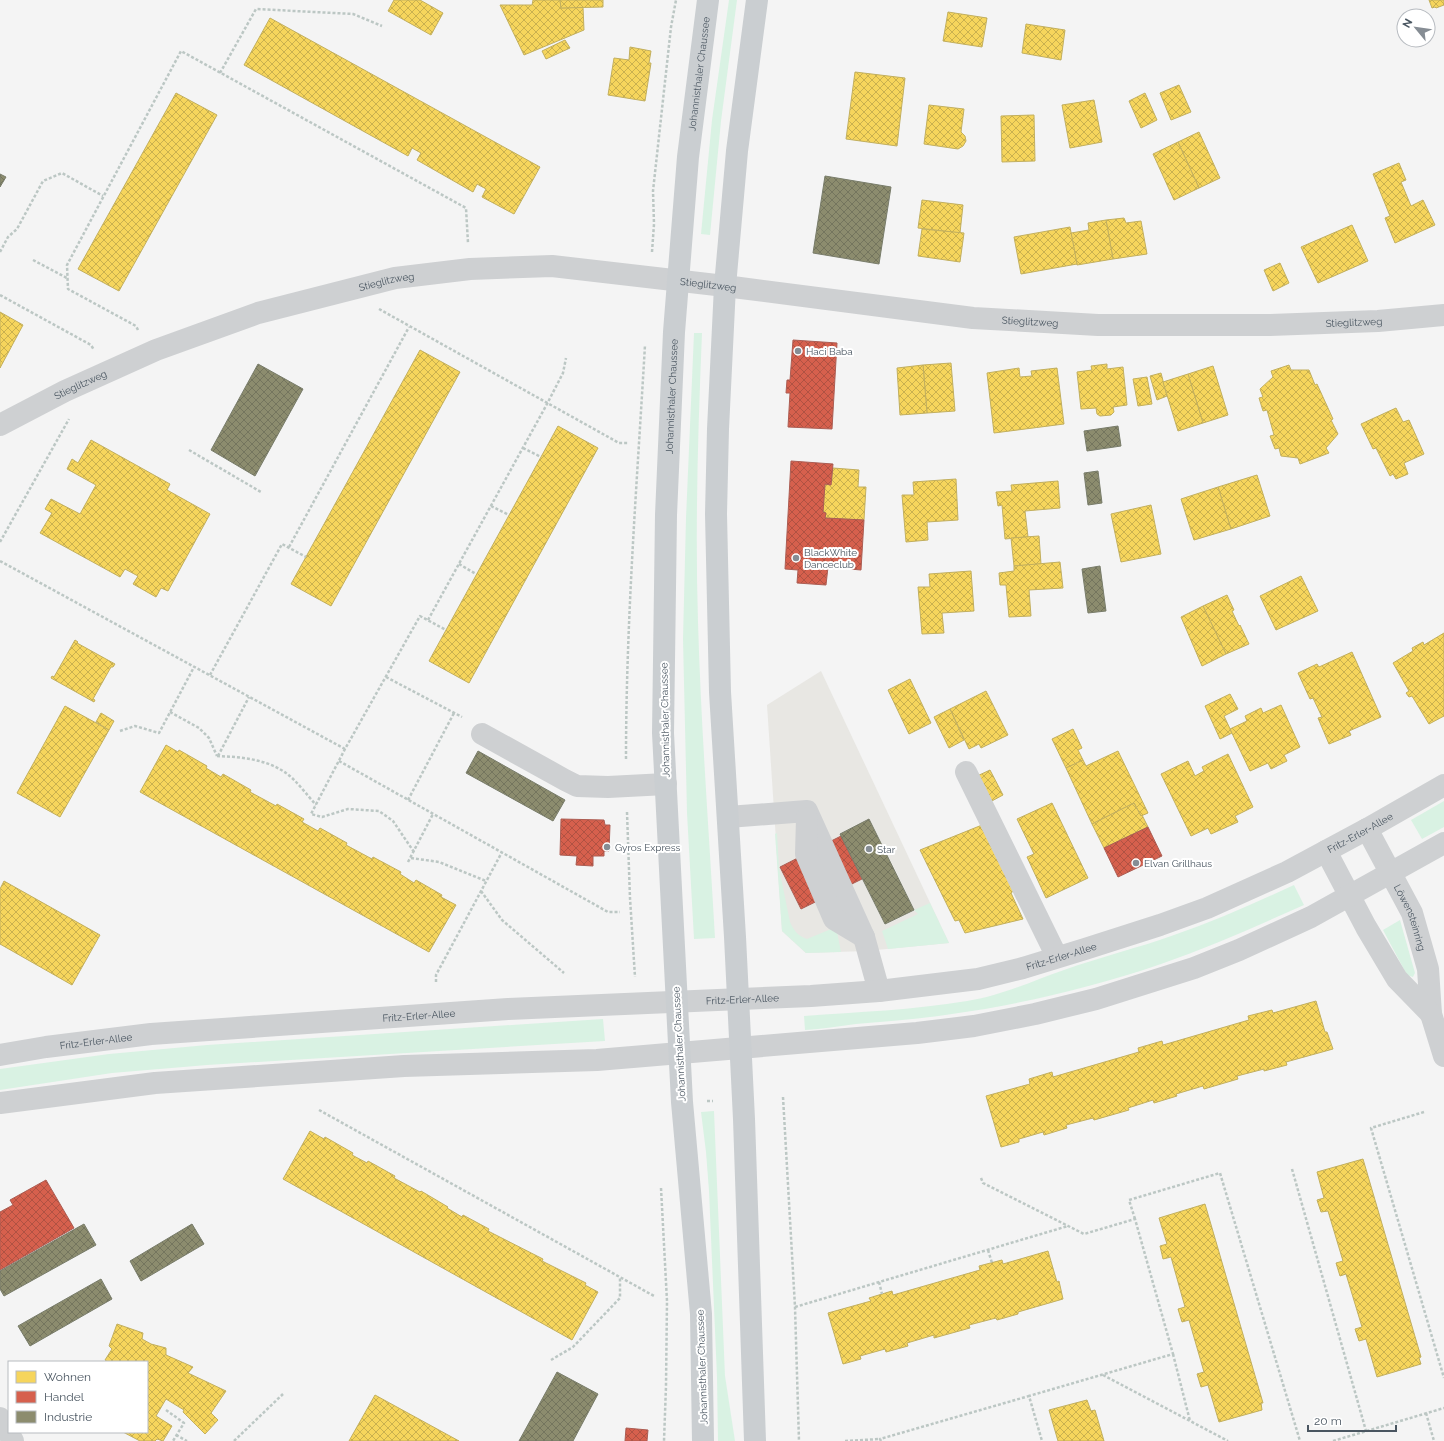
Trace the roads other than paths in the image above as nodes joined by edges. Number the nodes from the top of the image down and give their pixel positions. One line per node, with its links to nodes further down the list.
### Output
1 (708, 0): 3 (main road, Johannisthaler Chaussee)
2 (757, 0): 4 (main road)
3 (677, 281): 4 (street, Stieglitzweg); 6 (street, Stieglitzweg); 9 (main road, Johannisthaler Chaussee)
4 (725, 286): 5 (street, Stieglitzweg); 11 (main road)
5 (1444, 315)
6 (0, 425)
7 (482, 734): 9 (street)
8 (966, 772): 17 (street)
9 (666, 784): 20 (main road, Johannisthaler Chaussee)
10 (1444, 785): 12 (street, Fritz-Erler-Allee)
11 (728, 817): 18 (street); 19 (main road)
12 (1367, 829): 14 (street, Fritz-Erler-Allee); 15 (street, Löwensteinring)
13 (1444, 843): 15 (street)
14 (1326, 851): 16 (street, Löwensteinring); 17 (street, Fritz-Erler-Allee)
15 (1391, 873): 16 (street); 21 (street, Löwensteinring)
16 (1350, 896): 21 (street, Löwensteinring); 22 (street)
17 (1057, 957): 18 (street, Fritz-Erler-Allee)
18 (880, 991): 19 (street, Fritz-Erler-Allee)
19 (738, 1000): 20 (street, Fritz-Erler-Allee); 22 (main road)
20 (677, 1002): 23 (main road, Johannisthaler Chaussee); 24 (street, Fritz-Erler-Allee)
21 (1431, 1014): 25 (street, Löwensteinring)
22 (741, 1048): 23 (street); 30 (main road)
23 (680, 1053): 26 (street); 29 (main road, Johannisthaler Chaussee)
24 (0, 1055)
25 (1444, 1056)
26 (0, 1104)
27 (0, 1418): 28 (street)
28 (8, 1432)
29 (703, 1441)
30 (755, 1441)

